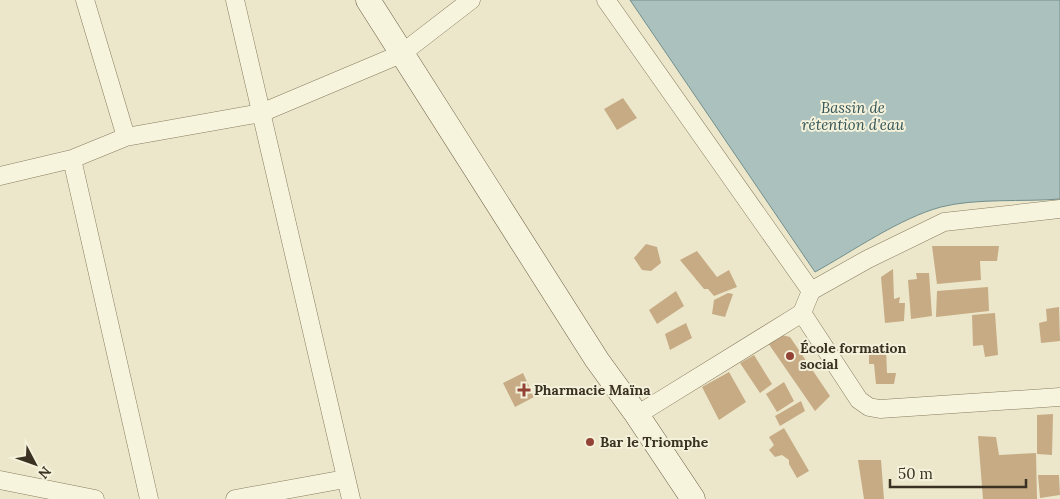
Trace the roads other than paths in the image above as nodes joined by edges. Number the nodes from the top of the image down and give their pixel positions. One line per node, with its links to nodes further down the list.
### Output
1 (84, 0): 8 (street)
2 (235, 0): 7 (street)
3 (368, 0): 6 (street)
4 (471, 0): 6 (street)
5 (606, 0): 12 (street)
6 (401, 54): 7 (street); 15 (street)
7 (261, 113): 8 (street); 16 (street)
8 (126, 137): 9 (street)
9 (72, 159): 10 (street); 19 (street)
10 (0, 176)
11 (1060, 209): 12 (street)
12 (811, 291): 13 (street)
13 (802, 313): 14 (street); 15 (street)
14 (1060, 397)
15 (637, 415): 22 (street)
16 (346, 479): 20 (street); 21 (street)
17 (0, 480): 18 (street)
18 (94, 499)
19 (149, 499)
20 (235, 499)
21 (350, 499)
22 (693, 499)

